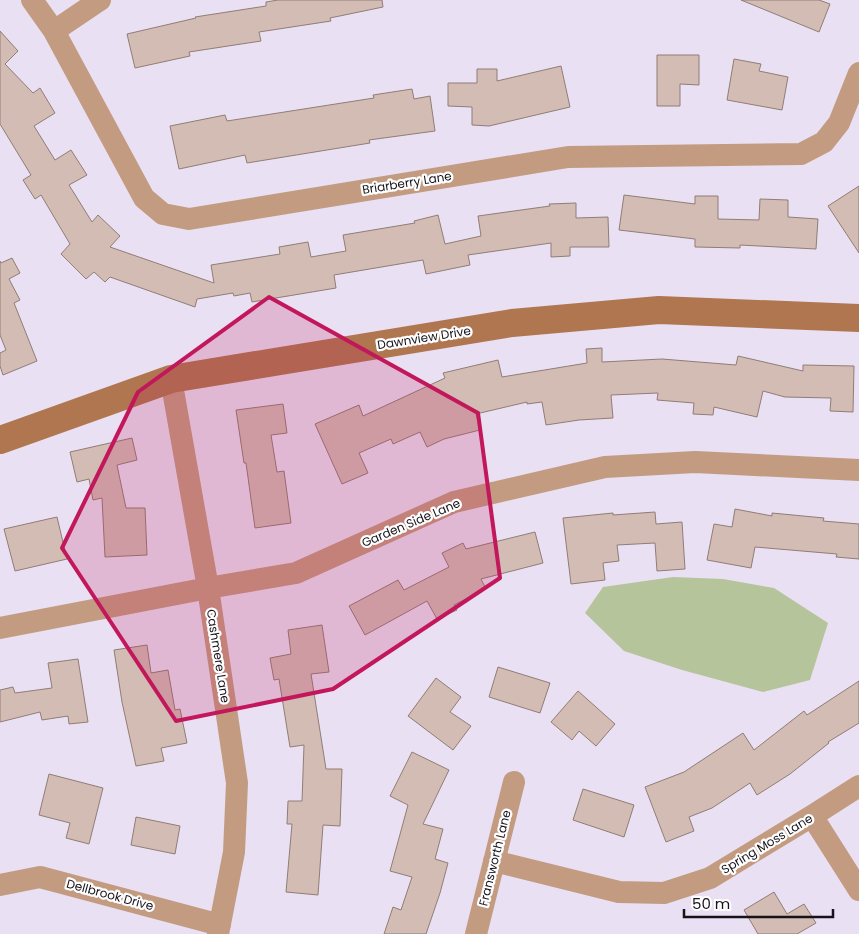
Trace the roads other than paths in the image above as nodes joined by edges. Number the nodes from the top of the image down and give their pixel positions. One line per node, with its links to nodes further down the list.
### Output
1 (32, 0): 3 (street, Briarberry Lane)
2 (100, 0): 3 (street)
3 (54, 31): 4 (street, Briarberry Lane)
4 (859, 73)
5 (859, 318): 6 (street, Dawnview Drive)
6 (171, 380): 7 (street, Dawnview Drive); 9 (street, Cashmere Lane)
7 (0, 440)
8 (859, 470): 9 (street, Garden Side Lane)
9 (208, 588): 10 (street, Garden Side Lane); 17 (street, Cashmere Lane)
10 (0, 628)
11 (514, 782): 14 (street, Fransworth Lane)
12 (859, 786): 13 (street, Spring Moss Lane)
13 (812, 816): 14 (street, Spring Moss Lane); 16 (street)
14 (494, 862): 18 (street, Fransworth Lane)
15 (0, 885): 17 (street, Dellbrook Drive)
16 (859, 890)
17 (219, 929)
18 (476, 934)

